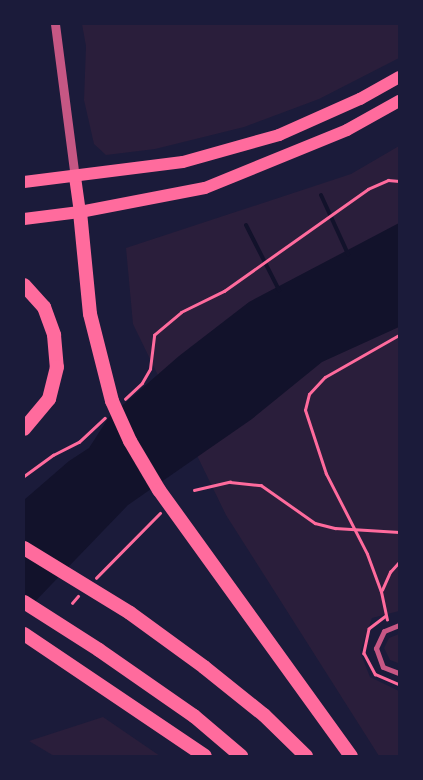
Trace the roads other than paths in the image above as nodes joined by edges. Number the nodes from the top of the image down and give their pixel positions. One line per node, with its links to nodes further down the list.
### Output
1 (55, 24): 4 (street)
2 (399, 76): 4 (main road)
3 (399, 101): 6 (main road)
4 (75, 176): 5 (main road); 6 (main road)
5 (24, 182)
6 (80, 212): 7 (main road); 18 (highway)
7 (24, 219)
8 (24, 285): 9 (highway)
9 (24, 429)
10 (24, 548): 17 (highway)
11 (24, 602): 16 (highway)
12 (399, 625): 14 (street)
13 (24, 634): 15 (highway)
14 (399, 673)
15 (205, 756)
16 (241, 756)
17 (306, 756)
18 (351, 756)

